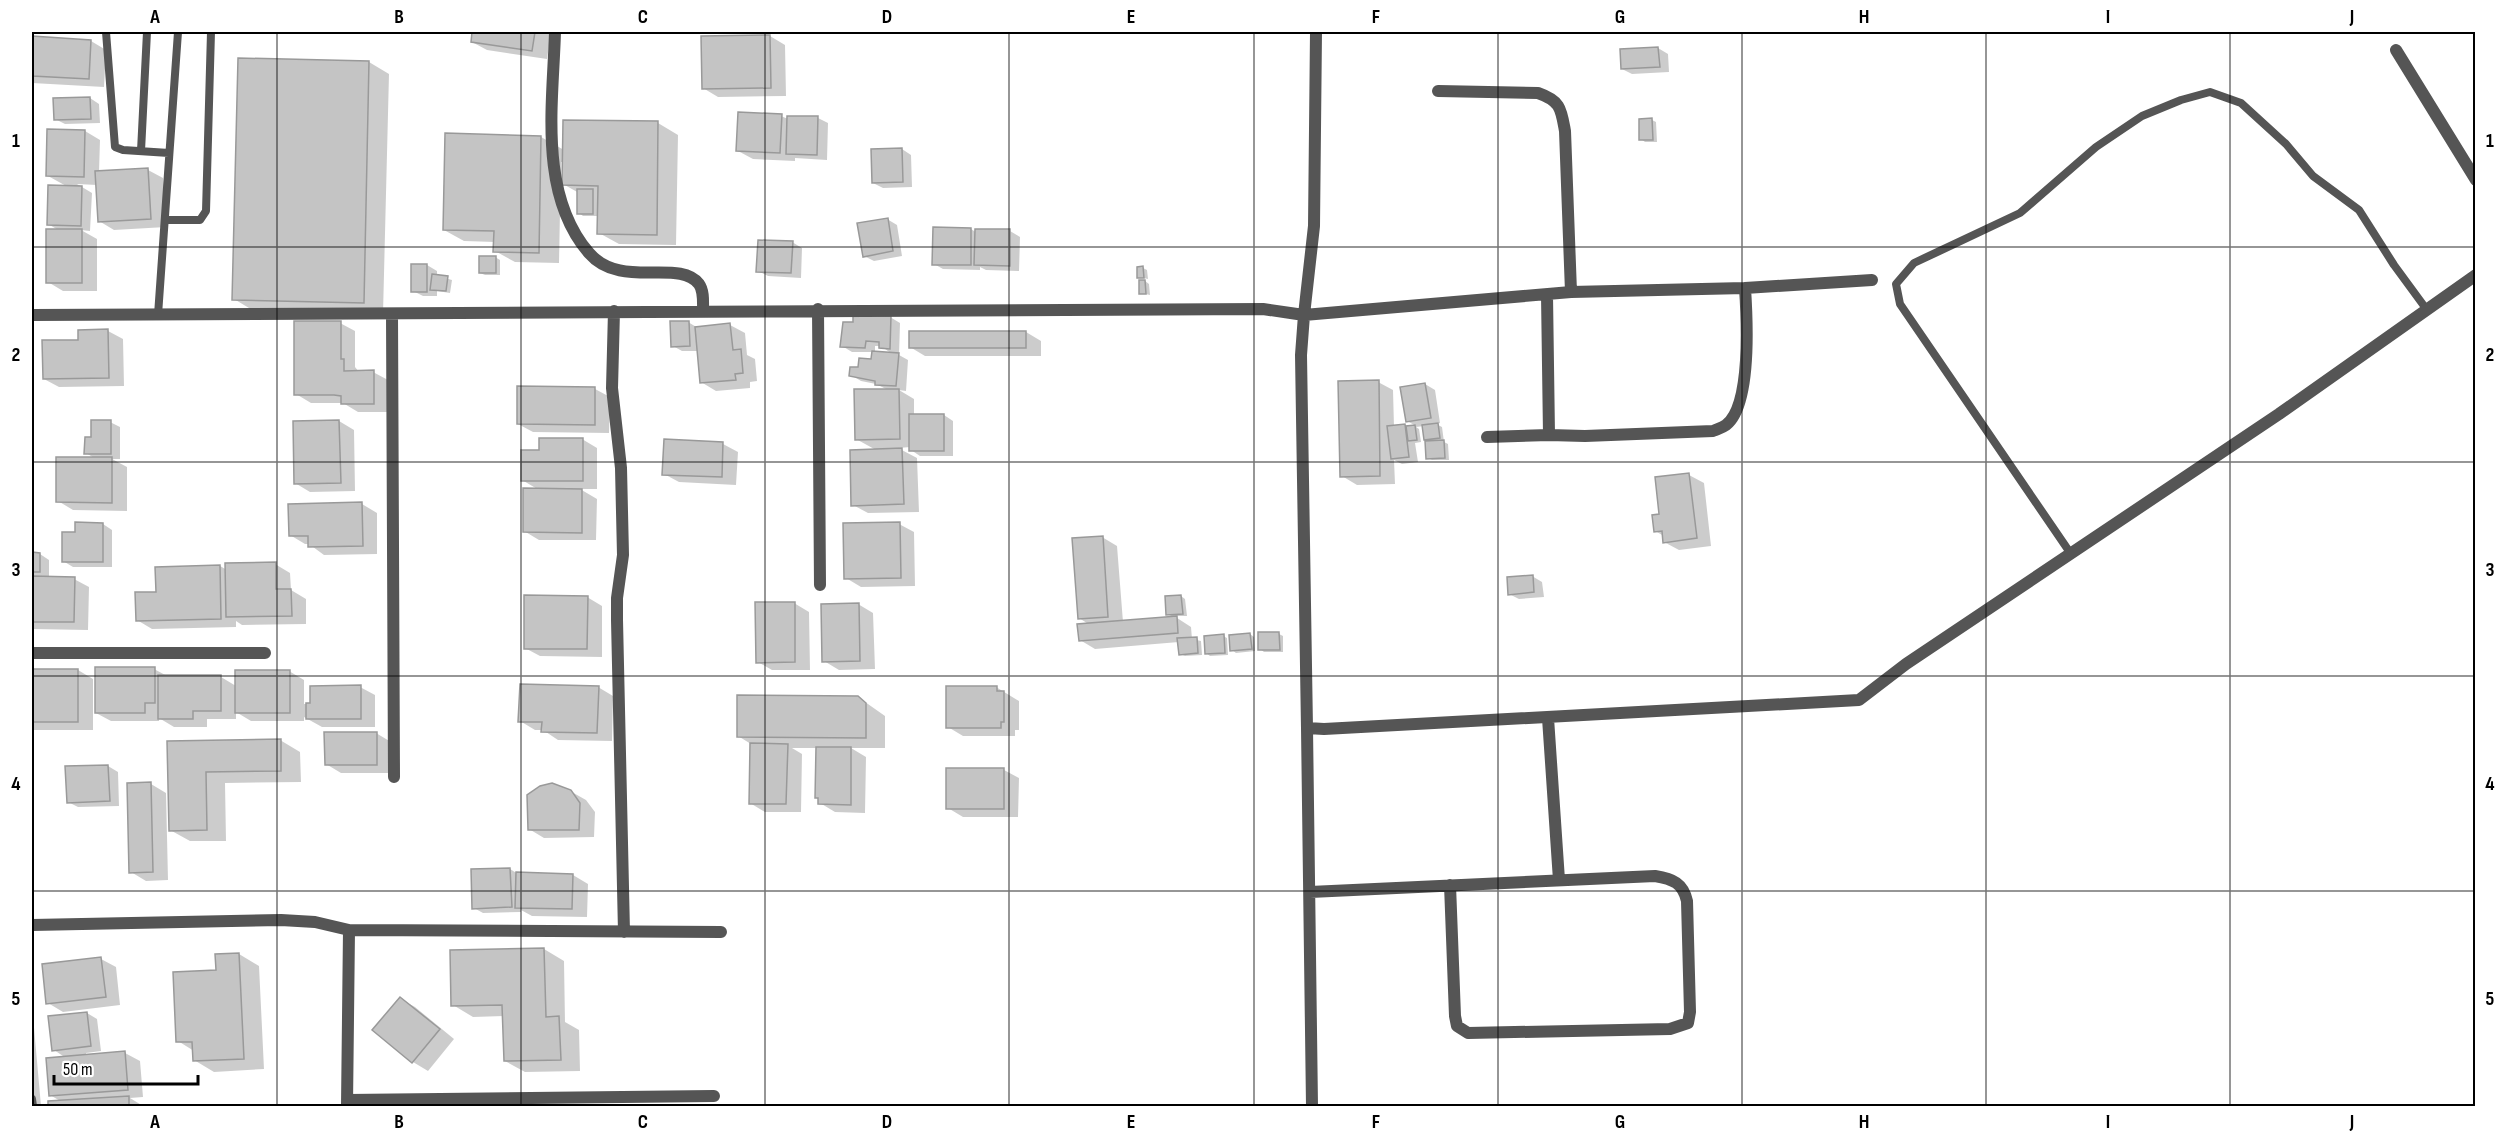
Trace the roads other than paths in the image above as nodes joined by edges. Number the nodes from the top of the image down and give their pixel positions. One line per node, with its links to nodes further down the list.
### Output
1 (106, 32): 9 (lane)
2 (147, 32): 9 (lane)
3 (178, 32): 10 (lane)
4 (211, 32): 12 (lane)
5 (555, 32): 19 (street)
6 (1316, 32): 25 (street)
7 (2396, 50): 11 (street)
8 (1438, 91): 16 (street)
9 (141, 151): 10 (lane)
10 (169, 153): 12 (lane)
11 (2475, 180)
12 (165, 220): 24 (lane)
13 (2475, 275): 20 (street)
14 (1872, 280): 15 (street)
15 (1745, 288): 16 (street); 26 (street)
16 (1571, 292): 17 (street)
17 (1547, 296): 25 (street); 26 (street)
18 (818, 309): 19 (street); 25 (street); 29 (street)
19 (703, 310): 21 (street)
20 (2427, 310): 28 (street); 28 (lane)
21 (614, 311): 22 (street); 40 (street)
22 (392, 314): 24 (street); 34 (street)
23 (32, 315): 24 (street)
24 (158, 315)
25 (1304, 315): 33 (street)
26 (1549, 435): 27 (street)
27 (1487, 437)
28 (2071, 554): 32 (street)
29 (820, 585)
30 (32, 653): 31 (street)
31 (265, 653)
32 (1548, 718): 33 (street); 35 (street)
33 (1307, 728): 37 (street)
34 (394, 777)
35 (1559, 880): 36 (street); 36 (street)
36 (1450, 885): 37 (street)
37 (1310, 892): 46 (street)
38 (32, 925): 39 (street)
39 (349, 930): 40 (street); 44 (street)
40 (624, 932): 41 (street)
41 (721, 932)
42 (714, 1096): 44 (street)
43 (32, 1099): 45 (lane)
44 (347, 1103)
45 (33, 1107)
46 (1312, 1107)

